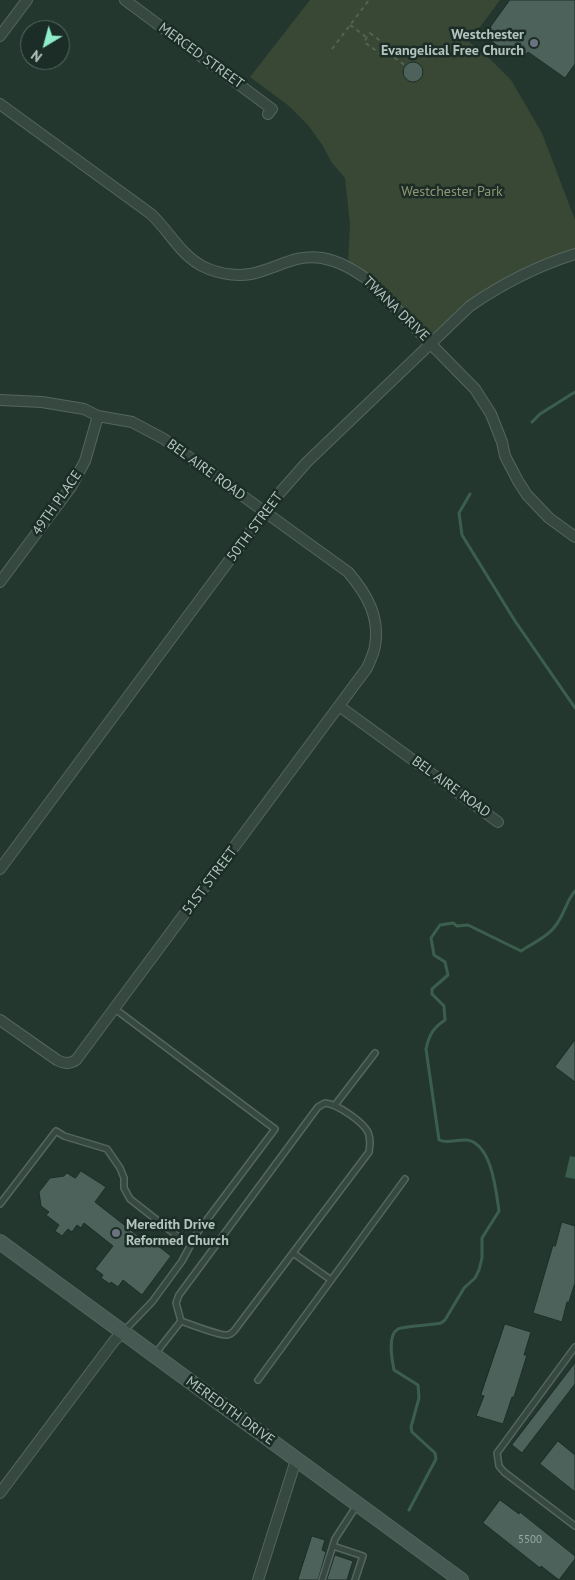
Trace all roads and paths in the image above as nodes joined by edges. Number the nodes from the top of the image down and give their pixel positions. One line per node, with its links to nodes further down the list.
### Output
1 (27, 0): 5 (street)
2 (125, 0): 11 (street, MERCED STREET)
3 (369, 0): 4 (path)
4 (350, 25): 6 (path); 7 (path)
5 (0, 36)
6 (367, 38): 8 (path); 8 (path)
7 (332, 49)
8 (388, 53): 9 (path)
9 (406, 66)
10 (0, 104): 13 (street, TWANA DRIVE)
11 (268, 114)
12 (575, 254): 13 (street, 50TH STREET)
13 (431, 342): 16 (street, 50TH STREET); 17 (street, TWANA DRIVE)
14 (0, 400): 15 (street, BEL AIRE ROAD)
15 (98, 416): 16 (street, BEL AIRE ROAD); 18 (street, 49TH PLACE)
16 (265, 513): 19 (street, BEL AIRE ROAD); 21 (street, 50TH STREET)
17 (573, 533)
18 (0, 582)
19 (340, 706): 20 (street, BEL AIRE ROAD); 22 (street, 51ST STREET)
20 (498, 822)
21 (0, 869)
22 (115, 1009): 23 (street, 51ST STREET); 29 (lane)
23 (0, 1020)
24 (375, 1053): 25 (lane)
25 (335, 1105): 30 (lane); 32 (lane)
26 (405, 1180): 31 (lane)
27 (0, 1204): 29 (lane)
28 (0, 1242): 33 (main road, MEREDITH DRIVE)
29 (190, 1246): 33 (lane)
30 (293, 1252): 31 (lane); 32 (lane)
31 (332, 1280): 36 (lane)
32 (180, 1321): 35 (lane)
33 (122, 1332): 35 (main road, MEREDITH DRIVE); 38 (street)
34 (575, 1347): 40 (lane)
35 (154, 1355): 37 (main road, MEREDITH DRIVE)
36 (258, 1380)
37 (296, 1460): 39 (main road, MEREDITH DRIVE); 42 (street)
38 (0, 1493)
39 (358, 1505): 41 (lane); 45 (main road, MEREDITH DRIVE)
40 (575, 1526)
41 (333, 1546): 43 (lane); 44 (lane)
42 (258, 1580)
43 (322, 1580)
44 (355, 1580)
45 (461, 1580)

